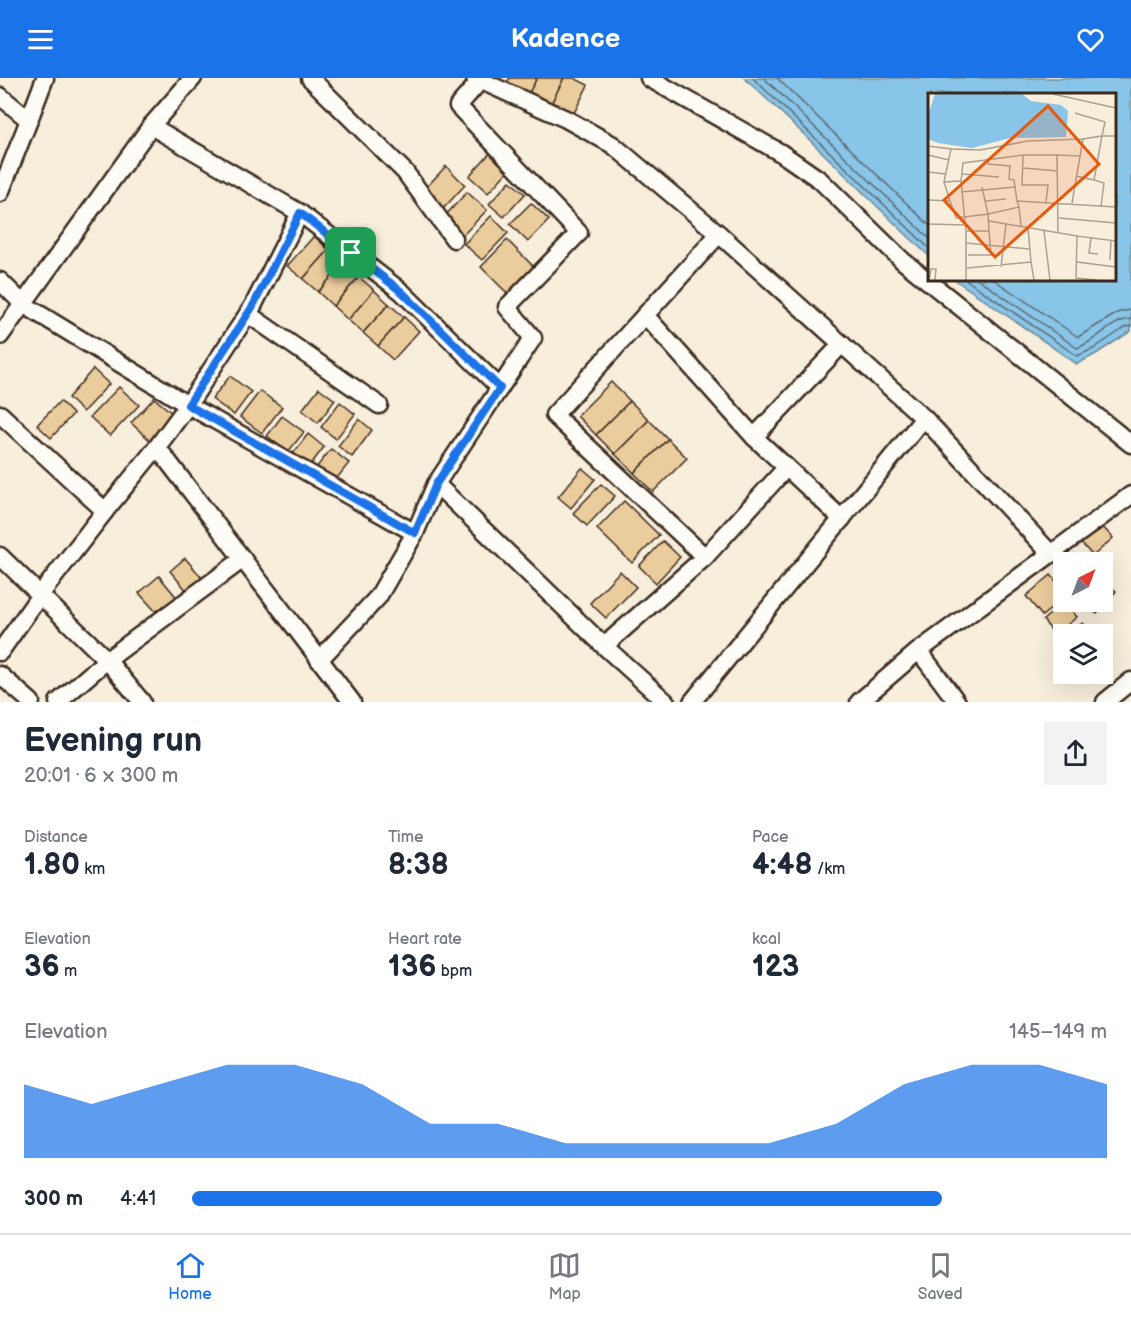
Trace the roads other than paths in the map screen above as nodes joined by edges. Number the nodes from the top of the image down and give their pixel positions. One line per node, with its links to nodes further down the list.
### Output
1 (45, 78): 7 (street)
2 (193, 78): 8 (street)
3 (310, 78): 12 (street)
4 (649, 78): 25 (street)
5 (478, 80): 11 (street); 19 (street)
6 (0, 96): 7 (street)
7 (29, 120): 9 (street)
8 (151, 126): 10 (street); 14 (street)
9 (0, 193)
10 (300, 213): 15 (street); 19 (street)
11 (719, 234): 16 (street); 18 (street)
12 (454, 239)
13 (0, 281): 14 (street)
14 (23, 304): 17 (street); 20 (street)
15 (248, 314): 20 (street); 21 (street)
16 (645, 315): 24 (street); 35 (street)
17 (0, 336)
18 (842, 344): 23 (street); 24 (street)
19 (500, 388): 28 (street)
20 (188, 405): 26 (street); 32 (street)
21 (379, 405)
22 (0, 414): 30 (street)
23 (924, 418): 31 (street); 33 (street)
24 (754, 436): 27 (street)
25 (1131, 444)
26 (157, 447): 30 (street); 36 (street)
27 (786, 468): 31 (street); 35 (street)
28 (436, 484): 32 (street); 38 (street)
29 (1131, 495): 33 (street)
30 (105, 511): 37 (street)
31 (842, 519): 50 (street)
32 (415, 533): 42 (street)
33 (1051, 554): 39 (street)
34 (0, 556): 37 (street)
35 (705, 557): 38 (street)
36 (243, 559): 41 (street); 42 (street)
37 (40, 595): 40 (street); 41 (street)
38 (604, 646): 49 (street)
39 (918, 651): 51 (street); 52 (street)
40 (0, 652)
41 (106, 660): 46 (street); 47 (street)
42 (319, 660): 48 (street)
43 (0, 675): 45 (street)
44 (1131, 681): 53 (street)
45 (31, 702)
46 (58, 702)
47 (142, 702)
48 (352, 702)
49 (666, 702)
50 (692, 702)
51 (859, 702)
52 (957, 702)
53 (1105, 702)

